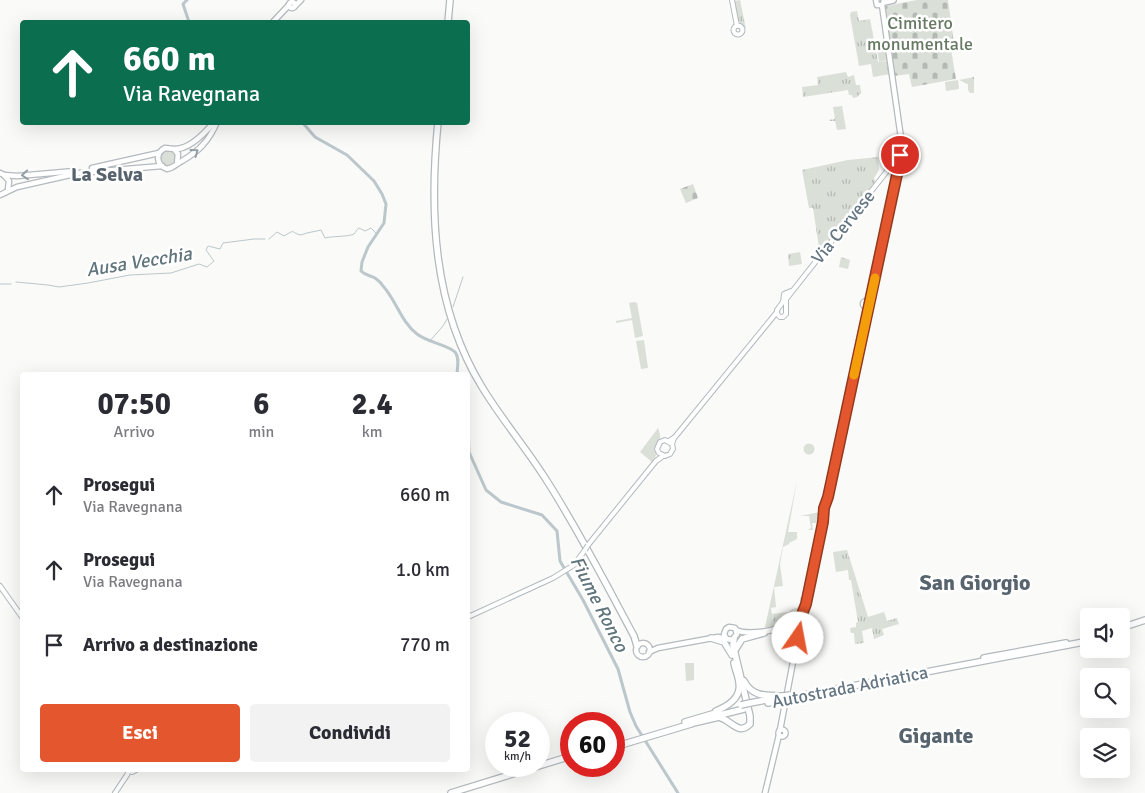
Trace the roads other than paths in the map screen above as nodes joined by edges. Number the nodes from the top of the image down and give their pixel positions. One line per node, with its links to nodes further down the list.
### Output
1 (451, 0): 8 (highway)
2 (732, 0): 9 (main road)
3 (876, 0): 5 (main road)
4 (893, 0): 5 (highway)
5 (883, 2): 15 (main road)
6 (295, 4): 7 (main road)
7 (275, 20)
8 (449, 20)
9 (737, 26)
10 (212, 125): 13 (main road)
11 (214, 125): 16 (main road, one-way to 11)
12 (439, 125): 45 (highway)
13 (174, 149): 14 (main road); 16 (main road)
14 (159, 153): 17 (main road); 18 (main road, one-way to 18)
15 (900, 159): 21 (main road, Via Cervese); 29 (main road)
16 (178, 164): 17 (main road)
17 (162, 166): 19 (main road)
18 (2, 174): 19 (main road)
19 (7, 191): 20 (main road)
20 (0, 195)
21 (786, 295): 22 (main road, Via Cervese); 23 (main road)
22 (779, 310): 23 (main road); 24 (main road); 25 (main road, Via Cervese)
23 (786, 310): 24 (main road, Via Cervese)
24 (779, 317): 25 (main road, Via Cervese)
25 (768, 322): 26 (main road, Via Cervese)
26 (670, 443): 27 (main road, Via Cervese); 27 (main road, Via Cervese)
27 (661, 454): 31 (main road, Via Cervese, bridge)
28 (0, 586): 30 (main road)
29 (804, 610): 32 (main road); 33 (main road)
30 (20, 614)
31 (470, 616)
32 (794, 618): 33 (main road); 35 (main road)
33 (799, 622): 38 (main road)
34 (1145, 622): 36 (highway)
35 (786, 623): 37 (main road); 39 (main road)
36 (1130, 627)
37 (736, 630): 40 (main road); 43 (main road)
38 (798, 630): 39 (main road); 46 (main road)
39 (789, 631): 41 (main road); 46 (main road)
40 (724, 632): 43 (main road); 47 (main road)
41 (764, 633): 43 (main road); 48 (highway)
42 (711, 638): 43 (main road); 47 (main road); 48 (highway)
43 (731, 638): 48 (highway)
44 (1080, 641): 50 (highway, Autostrada Adriatica)
45 (640, 644): 47 (main road); 47 (main road)
46 (796, 645): 65 (main road)
47 (649, 649)
48 (734, 652): 49 (highway)
49 (739, 676): 50 (highway); 52 (highway); 54 (highway)
50 (786, 697): 51 (highway, Autostrada Adriatica, bridge)
51 (742, 707): 52 (highway, Autostrada Adriatica); 53 (highway, Autostrada Adriatica); 54 (highway)
52 (705, 716): 55 (highway, Autostrada Adriatica)
53 (689, 724): 54 (highway); 55 (highway, Autostrada Adriatica)
54 (734, 726)
55 (661, 731): 56 (highway, Autostrada Adriatica)
56 (633, 740): 57 (highway, Autostrada Adriatica); 58 (highway, Autostrada Adriatica)
57 (625, 741)
58 (625, 743)
59 (560, 761): 63 (highway)
60 (560, 762): 64 (highway)
61 (130, 772): 62 (main road)
62 (114, 793)
63 (451, 793)
64 (464, 793)
65 (765, 793)

